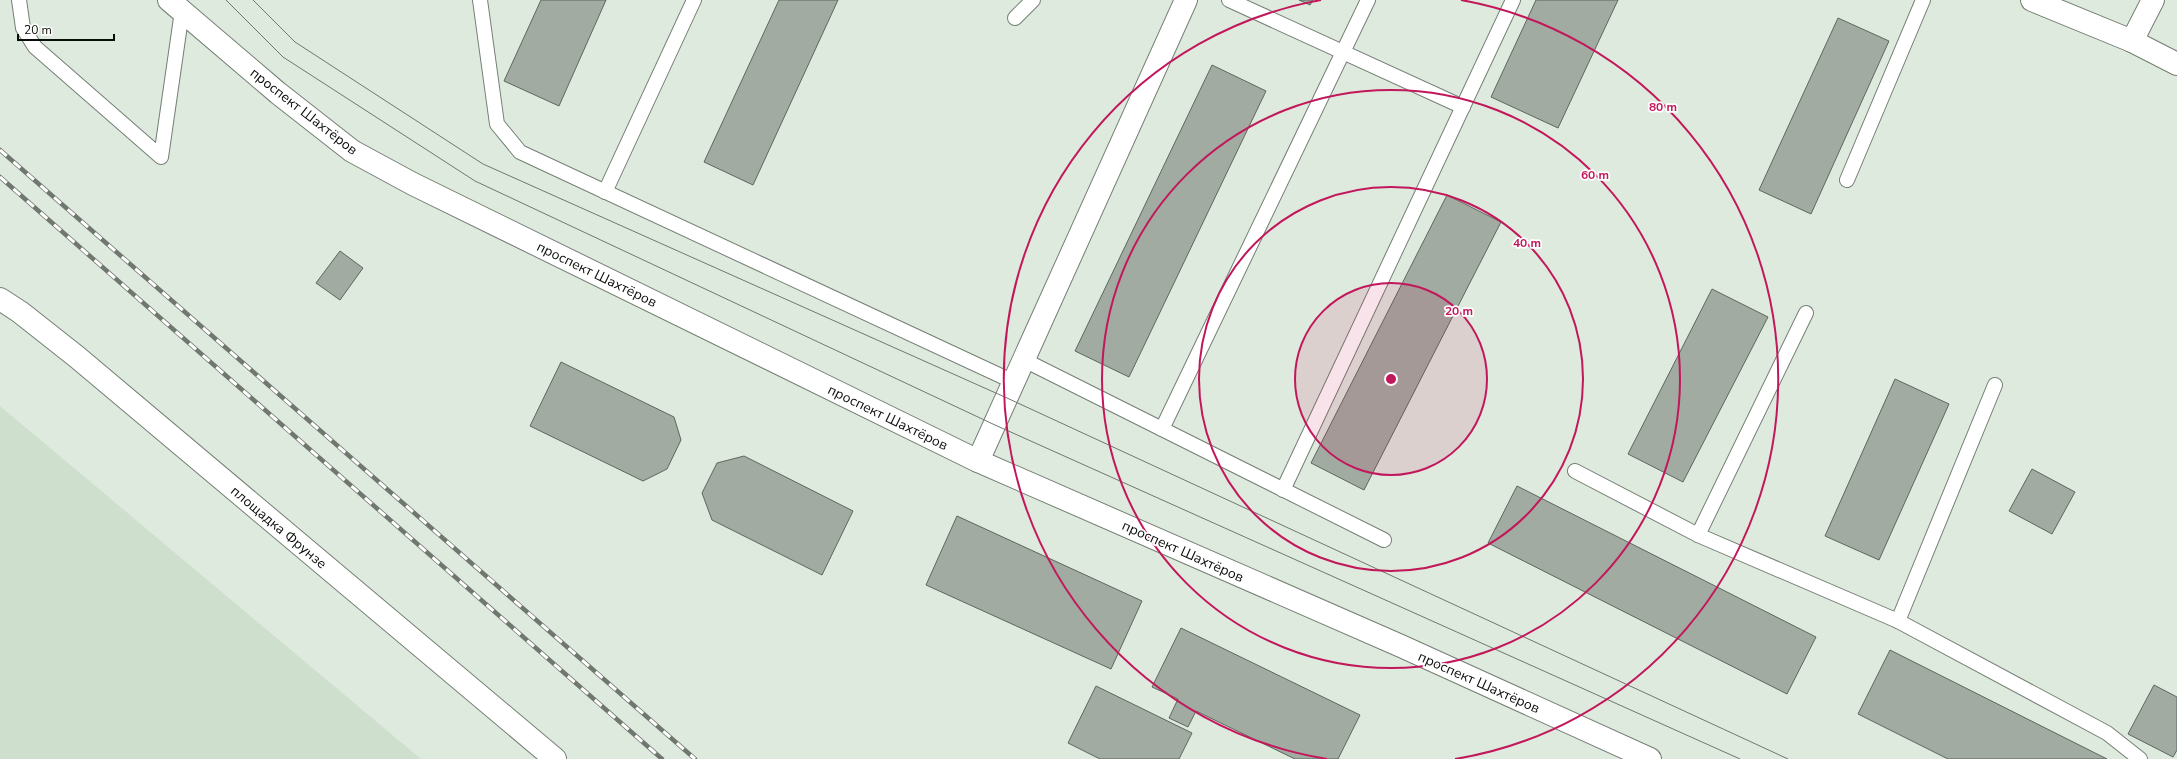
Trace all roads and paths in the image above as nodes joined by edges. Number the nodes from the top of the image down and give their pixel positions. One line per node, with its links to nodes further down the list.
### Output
1 (19, 0): 12 (lane)
2 (480, 0): 19 (lane)
3 (694, 0): 19 (lane)
4 (1033, 0): 13 (lane)
5 (1186, 0): 22 (main road)
6 (1229, 0): 15 (lane)
7 (1368, 0): 15 (lane)
8 (1513, 0): 17 (lane)
9 (1924, 0): 18 (lane)
10 (2032, 0): 14 (main road)
11 (2153, 0): 14 (main road)
12 (175, 5): 26 (main road, проспект Шахтёров)
13 (1015, 18)
14 (2132, 41): 16 (main road)
15 (1343, 52): 17 (lane); 25 (lane)
16 (2177, 64)
17 (1463, 107): 28 (lane)
18 (1846, 180)
19 (605, 192): 23 (lane)
20 (0, 299): 32 (main road, площадка Фрунзе)
21 (1806, 313): 29 (lane)
22 (1024, 360): 23 (main road); 25 (lane)
23 (1014, 382): 26 (main road)
24 (1995, 385): 31 (lane)
25 (1162, 429): 28 (lane)
26 (978, 461): 33 (main road, проспект Шахтёров)
27 (1575, 471): 29 (lane)
28 (1283, 490): 30 (lane)
29 (1698, 535): 31 (lane)
30 (1384, 540)
31 (1898, 621): 34 (lane)
32 (555, 759)
33 (1650, 759)
34 (2140, 759)

